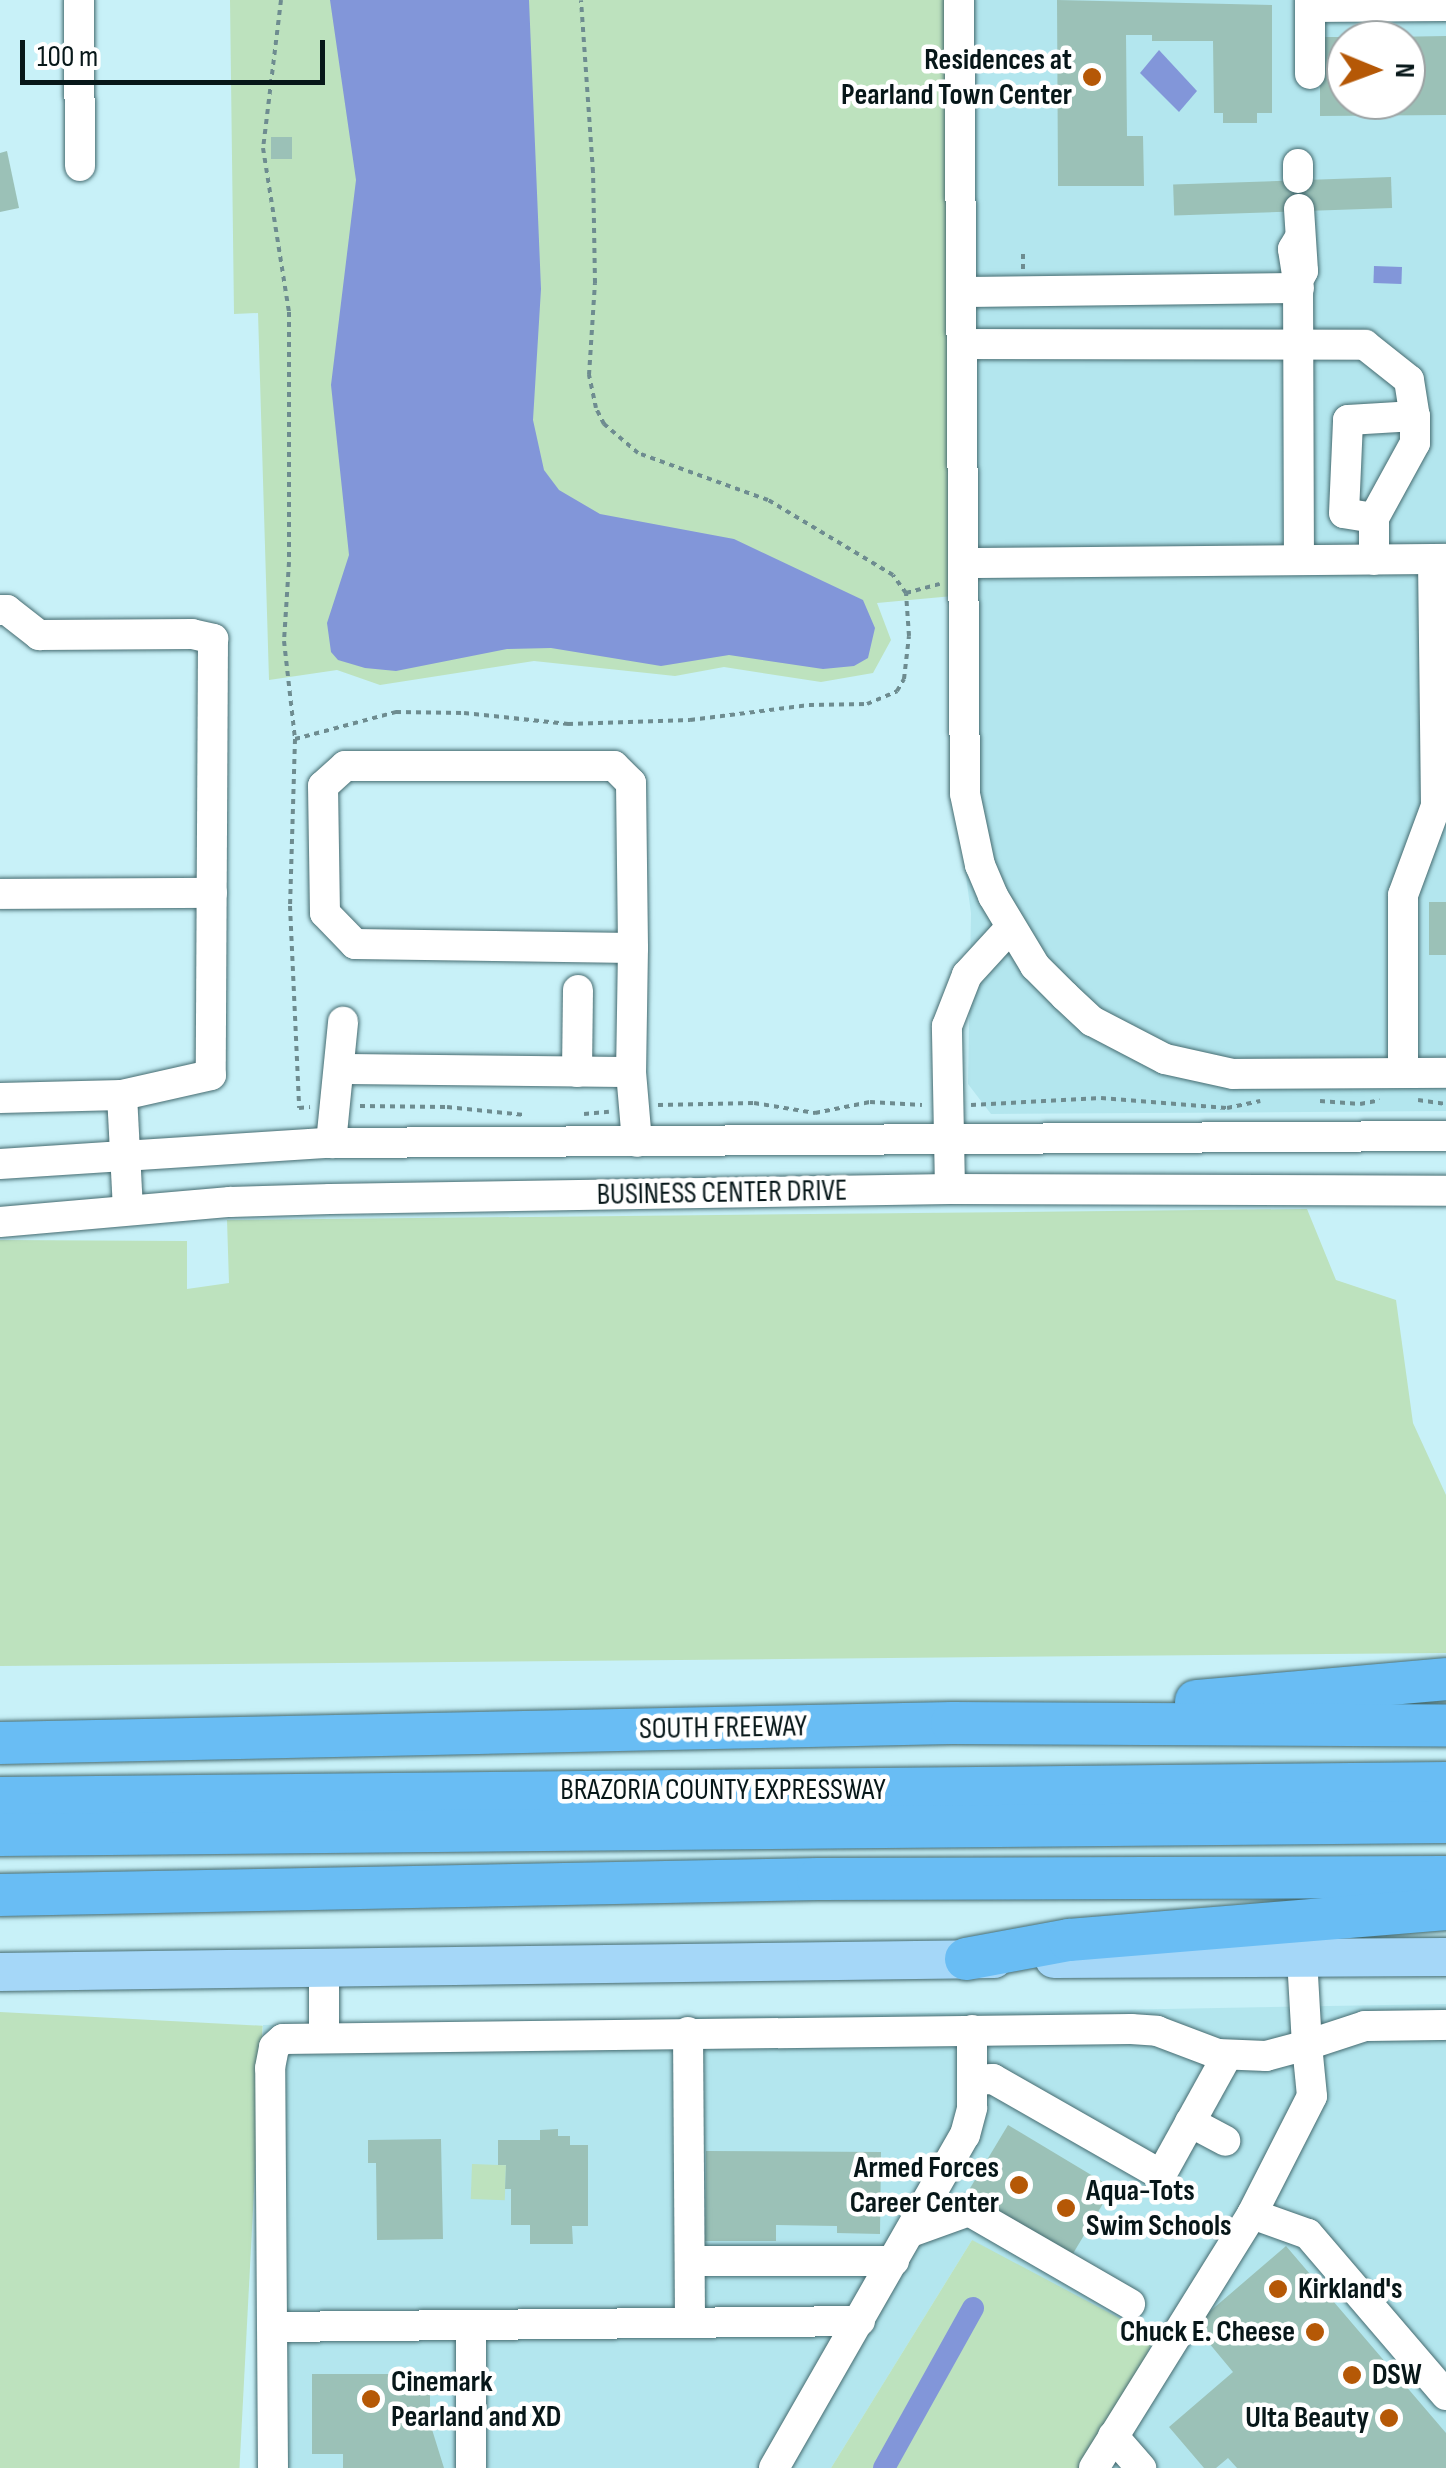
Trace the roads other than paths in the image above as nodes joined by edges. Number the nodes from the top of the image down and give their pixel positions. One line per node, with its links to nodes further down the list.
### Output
1 (79, 0): 6 (street)
2 (960, 0): 9 (street)
3 (1310, 4): 4 (street); 5 (street)
4 (1446, 6)
5 (1310, 74)
6 (80, 166)
7 (1299, 224): 8 (street)
8 (1298, 285): 9 (street); 11 (street)
9 (962, 292): 10 (street)
10 (962, 344): 11 (street); 17 (street)
11 (1298, 344): 12 (street); 15 (street)
12 (1415, 416): 13 (street); 13 (street)
13 (1374, 518): 16 (street)
14 (1440, 559): 16 (street); 29 (street)
15 (1299, 560): 16 (street); 17 (street)
16 (1374, 560)
17 (964, 563): 21 (street)
18 (0, 610): 19 (street)
19 (212, 893): 20 (street); 30 (street)
20 (0, 894)
21 (1011, 927): 29 (street); 33 (street)
22 (633, 948): 22 (street); 27 (street)
23 (578, 990): 26 (street)
24 (343, 1022): 25 (street)
25 (339, 1069): 26 (street); 35 (street)
26 (577, 1072): 27 (street)
27 (631, 1072): 34 (street)
28 (1446, 1073): 29 (street)
29 (1398, 1089)
30 (122, 1095): 31 (street); 36 (street)
31 (0, 1098)
32 (1446, 1136): 33 (street, BUSINESS CENTER DRIVE)
33 (947, 1141): 34 (street, BUSINESS CENTER DRIVE); 38 (street)
34 (637, 1142): 35 (street, BUSINESS CENTER DRIVE)
35 (332, 1143): 36 (street, BUSINESS CENTER DRIVE)
36 (123, 1154): 37 (street, BUSINESS CENTER DRIVE); 40 (street)
37 (0, 1164)
38 (950, 1189): 39 (street, BUSINESS CENTER DRIVE); 40 (street, BUSINESS CENTER DRIVE)
39 (1446, 1190)
40 (128, 1210): 41 (street, BUSINESS CENTER DRIVE)
41 (0, 1222)
42 (1446, 1679): 43 (highway)
43 (952, 1723): 44 (highway, SOUTH FREEWAY); 45 (highway, SOUTH FREEWAY); 46 (highway)
44 (1446, 1726)
45 (0, 1744)
46 (1446, 1752)
47 (1446, 1783): 48 (highway, BRAZORIA COUNTY EXPRESSWAY)
48 (0, 1798)
49 (1446, 1822): 50 (highway, BRAZORIA COUNTY EXPRESSWAY)
50 (0, 1835)
51 (1446, 1842): 53 (highway)
52 (1446, 1877): 53 (highway)
53 (690, 1881): 54 (highway)
54 (0, 1895)
55 (1446, 1910): 58 (highway)
56 (1446, 1957): 57 (main road)
57 (1302, 1958): 58 (main road); 65 (street)
58 (966, 1959): 59 (main road)
59 (324, 1966): 60 (main road); 64 (street)
60 (0, 1972)
61 (1446, 2025): 65 (street)
62 (972, 2030): 63 (street); 66 (street); 67 (street)
63 (688, 2032): 64 (street); 72 (street)
64 (324, 2036): 78 (street)
65 (1307, 2045): 66 (street); 70 (street)
66 (1227, 2056): 68 (street)
67 (972, 2080): 68 (street); 71 (street)
68 (1190, 2122): 69 (street)
69 (1224, 2141)
70 (1252, 2214): 79 (street); 80 (street)
71 (911, 2232): 73 (street); 74 (street)
72 (690, 2262): 73 (street); 76 (street)
73 (894, 2262): 75 (street)
74 (1130, 2304)
75 (860, 2321): 76 (street); 83 (street)
76 (690, 2323): 77 (street)
77 (470, 2325): 78 (street); 82 (street)
78 (272, 2327): 81 (street)
79 (1446, 2396)
80 (1114, 2436): 84 (street); 85 (street)
81 (273, 2468)
82 (471, 2468)
83 (774, 2468)
84 (1094, 2468)
85 (1141, 2468)

